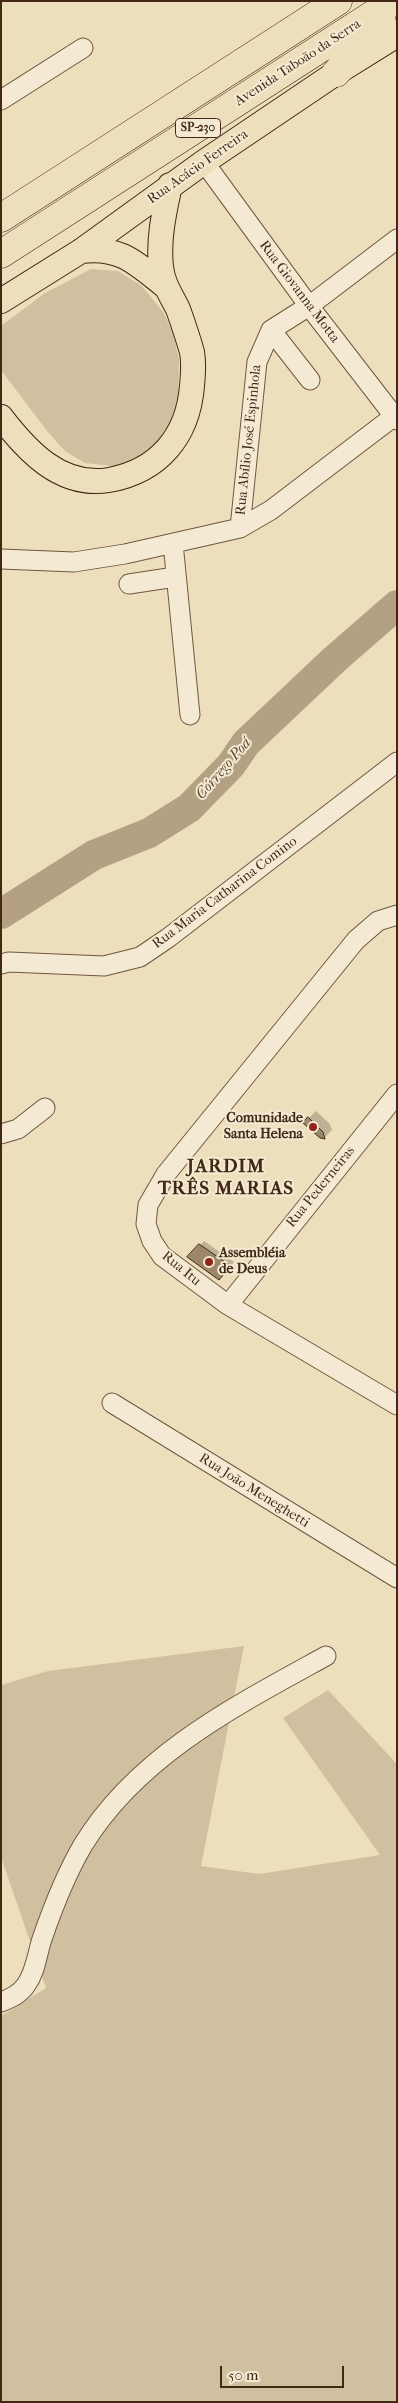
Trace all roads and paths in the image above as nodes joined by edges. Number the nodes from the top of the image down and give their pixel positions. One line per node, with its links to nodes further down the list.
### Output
1 (394, 1): 14 (highway, Avenida Taboão da Serra / SP-230)
2 (320, 6): 10 (highway, SP-230)
3 (397, 8): 6 (highway)
4 (397, 35): 6 (main road, Rua Acácio Ferreira)
5 (83, 48): 7 (street)
6 (336, 73): 8 (main road, Rua Acácio Ferreira)
7 (1, 100)
8 (204, 162): 9 (main road, Rua Acácio Ferreira); 18 (street, Rua Giovanna Motta)
9 (170, 185): 11 (main road, Rua Acácio Ferreira); 16 (main road)
10 (1, 218)
11 (125, 219): 13 (main road, Rua Acácio Ferreira); 15 (main road)
12 (397, 239): 18 (street)
13 (81, 252): 15 (main road); 17 (main road, Rua Acácio Ferreira)
14 (1, 254)
15 (134, 261): 16 (main road)
16 (165, 286): 21 (main road)
17 (1, 301)
18 (309, 306): 19 (street); 22 (street, Rua Giovanna Motta)
19 (271, 330): 20 (street); 23 (street, Rua Abílio José Espinhola)
20 (310, 380)
21 (1, 417)
22 (396, 417): 23 (street)
23 (240, 528): 24 (street)
24 (173, 543): 25 (street); 26 (street)
25 (1, 559)
26 (175, 577): 27 (street); 28 (street)
27 (129, 584)
28 (190, 715)
29 (397, 762): 31 (street, Rua Maria Catharina Comino)
30 (397, 915): 35 (street, Rua Itu)
31 (1, 964)
32 (397, 1094): 35 (street, Rua Pederneiras)
33 (45, 1108): 34 (street)
34 (1, 1134)
35 (228, 1305): 37 (street, Rua Itu)
36 (112, 1403): 38 (street, Rua João Meneghetti)
37 (397, 1405)
38 (397, 1578)
39 (326, 1656): 40 (street)
40 (1, 2002)

